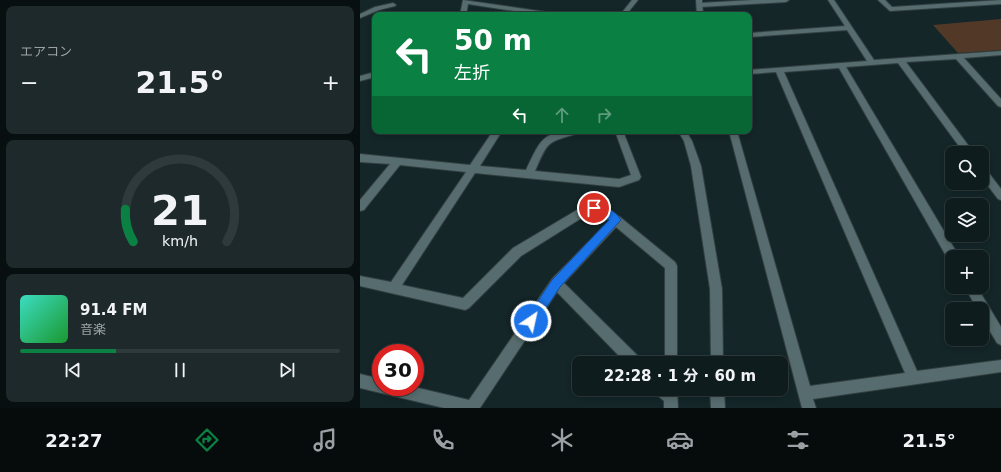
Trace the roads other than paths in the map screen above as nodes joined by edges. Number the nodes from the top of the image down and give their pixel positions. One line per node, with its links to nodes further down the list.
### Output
1 (635, 0): 12 (street)
2 (777, 0): 3 (street); 8 (street)
3 (786, 0)
4 (831, 0): 14 (street)
5 (881, 0): 7 (street)
6 (466, 1): 10 (street); 11 (street)
7 (1001, 2)
8 (699, 3)
9 (393, 5): 13 (street)
10 (464, 12)
11 (534, 12)
12 (625, 12)
13 (360, 16)
14 (848, 28): 15 (street); 19 (street)
15 (752, 35)
16 (1001, 53): 17 (street)
17 (958, 56): 18 (street); 25 (street)
18 (900, 60): 19 (street); 31 (street)
19 (872, 63): 20 (street)
20 (841, 65): 21 (street); 40 (street)
21 (779, 70): 22 (street); 50 (street)
22 (752, 72)
23 (372, 75): 24 (street)
24 (360, 79)
25 (1001, 104)
26 (496, 134): 34 (street)
27 (561, 134): 35 (street)
28 (620, 134): 35 (street)
29 (684, 134): 48 (street)
30 (734, 134): 53 (street)
31 (964, 146)
32 (360, 158): 33 (street)
33 (398, 162): 34 (street); 38 (street)
34 (472, 169): 35 (street); 43 (street)
35 (529, 174)
36 (989, 180): 37 (street)
37 (1001, 196)
38 (360, 207)
39 (616, 220): 42 (street); 43 (street); 47 (street)
40 (949, 250)
41 (360, 281): 43 (street)
42 (556, 283): 46 (street); 56 (street)
43 (393, 289)
44 (975, 294): 45 (street)
45 (1001, 339)
46 (628, 356)
47 (671, 356)
48 (717, 356)
49 (1001, 366): 50 (street)
50 (914, 379): 53 (street)
51 (360, 381): 52 (street)
52 (372, 384)
53 (805, 393): 58 (street)
54 (423, 396): 56 (street)
55 (717, 396): 57 (street)
56 (472, 408)
57 (718, 408)
58 (809, 408)

